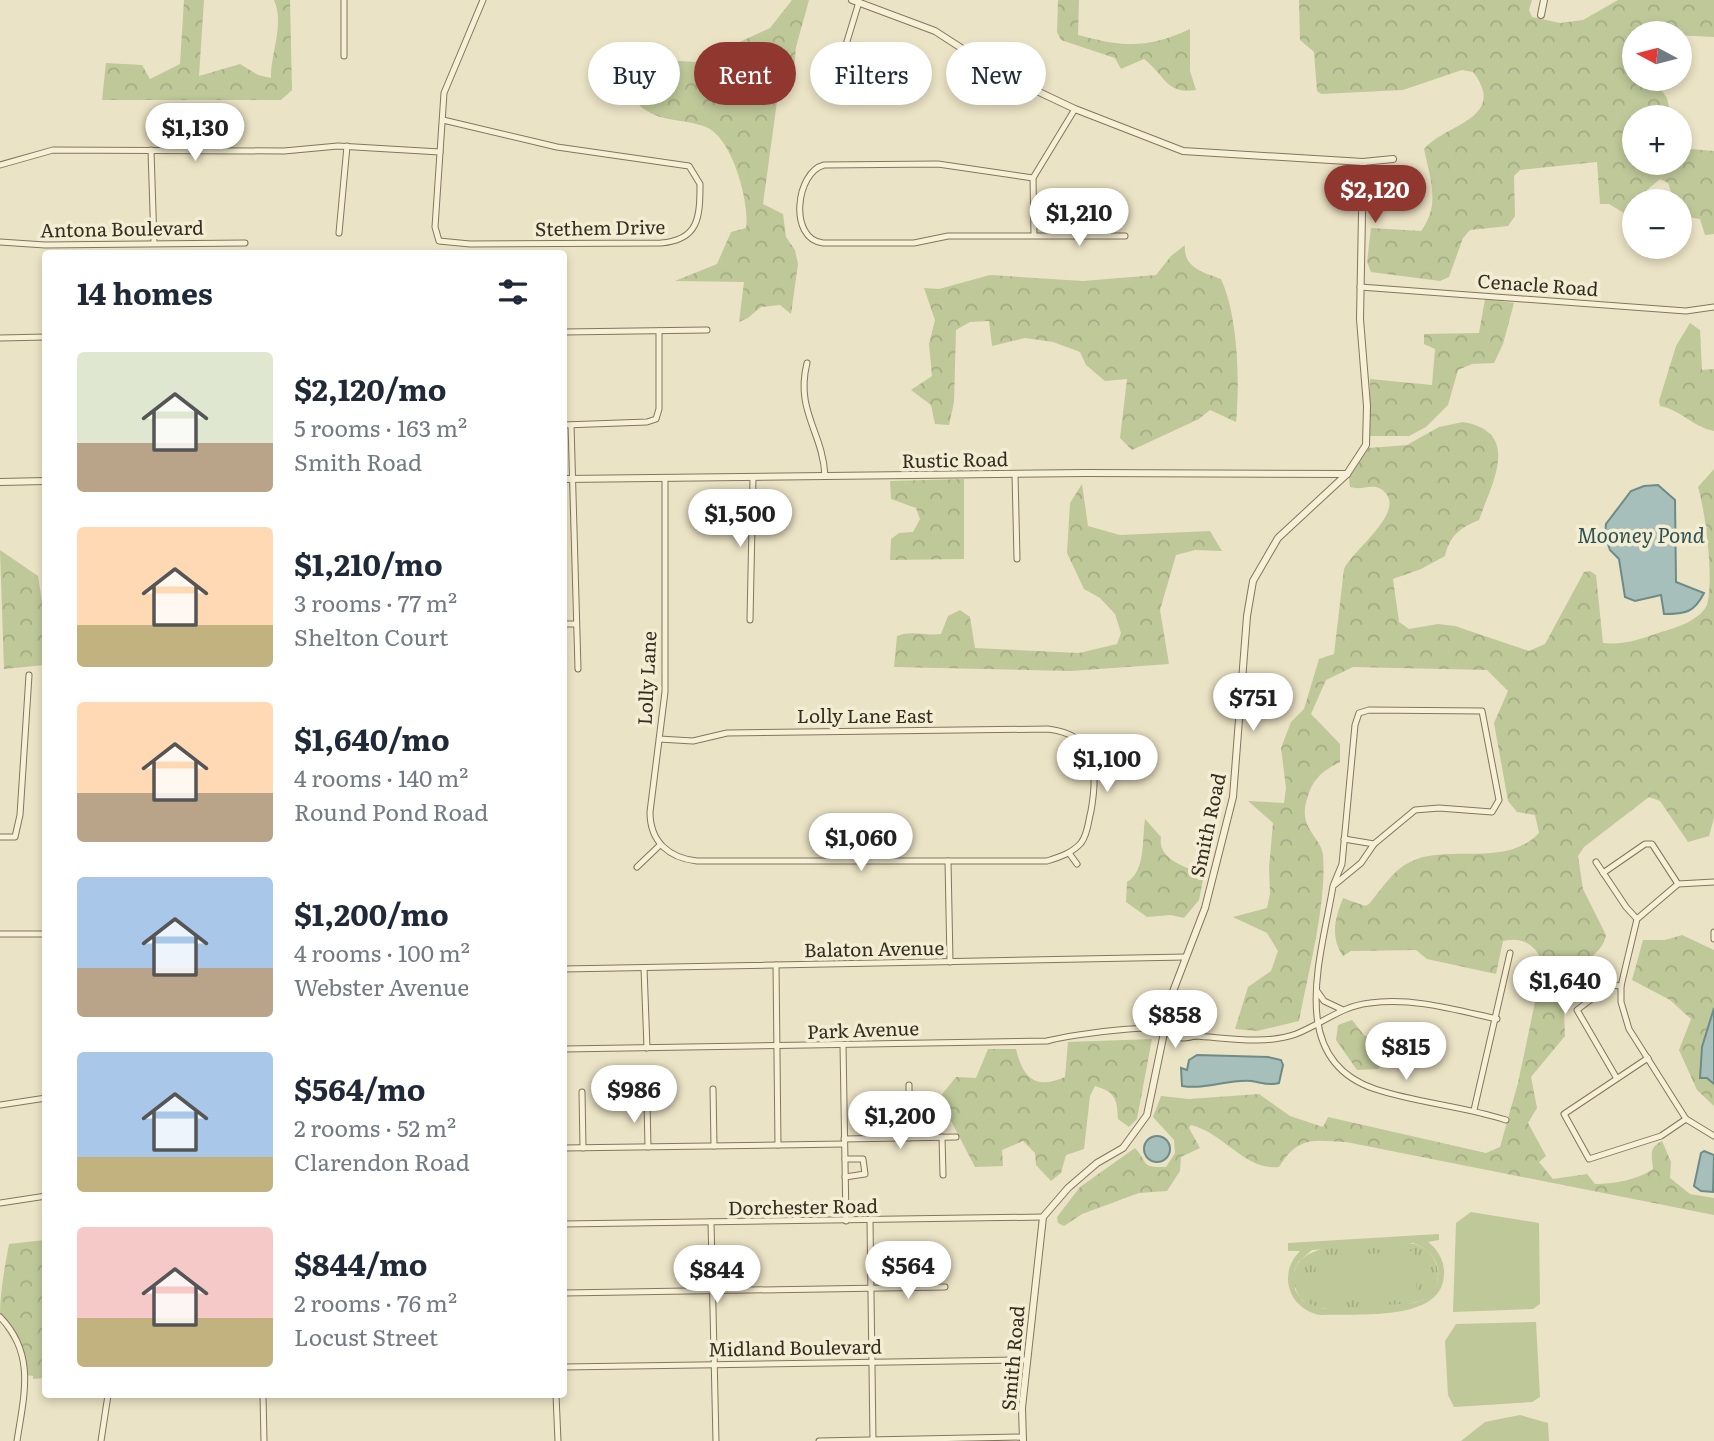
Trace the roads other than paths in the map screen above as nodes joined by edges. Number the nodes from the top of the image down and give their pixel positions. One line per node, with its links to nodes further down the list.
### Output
1 (344, 0): 7 (street)
2 (483, 0): 9 (street, Stethem Drive)
3 (1544, 0): 5 (street)
4 (855, 1): 6 (street); 8 (street)
5 (1541, 15)
6 (845, 42)
7 (344, 56)
8 (1075, 109): 14 (street); 16 (street)
9 (444, 120): 12 (street, Stethem Drive); 23 (street, Stethem Drive)
10 (347, 146): 11 (street); 12 (street); 17 (street)
11 (151, 150): 15 (street); 21 (street)
12 (440, 152): 23 (street, Stethem Drive)
13 (1393, 159): 14 (street)
14 (1363, 162): 25 (street, Smith Road)
15 (0, 165)
16 (1033, 178): 18 (street); 18 (street)
17 (339, 233)
18 (1034, 234): 19 (street)
19 (1125, 236)
20 (0, 242): 21 (street, Antona Boulevard)
21 (155, 243): 22 (street, Antona Boulevard)
22 (245, 243)
23 (470, 244): 24 (street)
24 (470, 250)
25 (1360, 287): 26 (street, Cenacle Road); 36 (street, Smith Road)
26 (1714, 307)
27 (707, 330): 28 (street)
28 (659, 331): 29 (street); 34 (street)
29 (567, 332)
30 (42, 337): 31 (street)
31 (0, 338)
32 (807, 363): 37 (street)
33 (567, 425): 34 (street)
34 (571, 425): 41 (street)
35 (1015, 474): 36 (street, Rustic Road); 37 (street, Rustic Road); 44 (street)
36 (1347, 474): 70 (street, Smith Road)
37 (825, 476): 39 (street, Rustic Road)
38 (664, 478): 39 (street, Rustic Road); 41 (street, Rustic Road); 50 (street, Lolly Lane)
39 (753, 478): 45 (street)
40 (567, 479): 41 (street, Rustic Road)
41 (573, 479): 47 (street)
42 (42, 481): 43 (street)
43 (0, 482)
44 (1017, 559)
45 (750, 621)
46 (567, 624): 47 (street)
47 (576, 624): 48 (street)
48 (578, 669)
49 (29, 675): 51 (street)
50 (659, 739): 54 (street, Lolly Lane); 55 (street, Lolly Lane East)
51 (0, 837)
52 (1344, 838): 53 (street); 53 (street); 63 (street)
53 (1374, 844): 63 (street)
54 (660, 845): 56 (street); 59 (street)
55 (1069, 853): 56 (street); 58 (street)
56 (948, 861): 71 (street)
57 (1596, 862): 60 (street)
58 (1077, 864)
59 (637, 867)
60 (1603, 873): 62 (street); 64 (street)
61 (1714, 882): 62 (street)
62 (1678, 884): 64 (street)
63 (1333, 886): 76 (street)
64 (1637, 919): 75 (street)
65 (1714, 932): 68 (street)
66 (42, 933): 67 (street)
67 (0, 934)
68 (1714, 939)
69 (1510, 953): 78 (street)
70 (1185, 957): 71 (street, Balaton Avenue); 80 (street, Smith Road)
71 (950, 962): 72 (street, Balaton Avenue)
72 (776, 965): 73 (street, Balaton Avenue); 82 (street)
73 (645, 968): 74 (street, Balaton Avenue); 83 (street)
74 (567, 969)
75 (1621, 986): 85 (street); 86 (street)
76 (1317, 991): 77 (street); 79 (street)
77 (1340, 1009): 78 (street, Park Avenue); 79 (street, Park Avenue)
78 (1497, 1018): 93 (street)
79 (1315, 1024): 80 (street, Park Avenue); 93 (street)
80 (1163, 1029): 81 (street, Park Avenue); 111 (street, Smith Road)
81 (843, 1045): 82 (street, Park Avenue); 100 (street)
82 (777, 1047): 83 (street, Park Avenue); 101 (street)
83 (647, 1048): 84 (street, Park Avenue)
84 (567, 1049)
85 (1648, 1058): 86 (street); 94 (street)
86 (1616, 1077): 94 (street)
87 (909, 1085): 98 (street)
88 (713, 1089): 102 (street)
89 (582, 1091): 105 (street)
90 (42, 1099): 92 (street)
91 (647, 1102): 103 (street)
92 (0, 1105)
93 (1474, 1110): 95 (street)
94 (1686, 1119): 96 (street)
95 (1506, 1120)
96 (1714, 1136)
97 (956, 1137): 99 (street)
98 (909, 1138): 99 (street); 100 (street)
99 (942, 1138): 107 (street)
100 (844, 1142): 101 (street); 106 (street)
101 (778, 1145): 102 (street)
102 (714, 1146): 103 (street)
103 (648, 1147): 105 (street)
104 (567, 1148): 105 (street)
105 (583, 1148)
106 (845, 1159): 108 (street); 108 (street)
107 (943, 1175)
108 (845, 1177): 112 (street)
109 (42, 1197): 110 (street)
110 (0, 1203)
111 (1043, 1217): 113 (street, Dorchester Road); 121 (street, Smith Road)
112 (846, 1220): 113 (street, Dorchester Road); 114 (street, Dorchester Road)
113 (870, 1221): 117 (street)
114 (711, 1222): 115 (street, Dorchester Road); 118 (street)
115 (567, 1224)
116 (945, 1287): 117 (street)
117 (870, 1289): 118 (street); 122 (street)
118 (713, 1292): 119 (street); 123 (street)
119 (567, 1293)
120 (0, 1317): 130 (street)
121 (1026, 1360): 122 (street, Midland Boulevard); 128 (street, Smith Road)
122 (871, 1361): 123 (street, Midland Boulevard); 129 (street)
123 (715, 1364): 124 (street, Midland Boulevard); 134 (street)
124 (567, 1367)
125 (108, 1398): 131 (street)
126 (263, 1398): 132 (street)
127 (556, 1398): 133 (street)
128 (1023, 1439): 129 (street)
129 (873, 1440): 135 (street)
130 (17, 1441)
131 (101, 1441)
132 (264, 1441)
133 (558, 1441)
134 (716, 1441)
135 (819, 1441)

